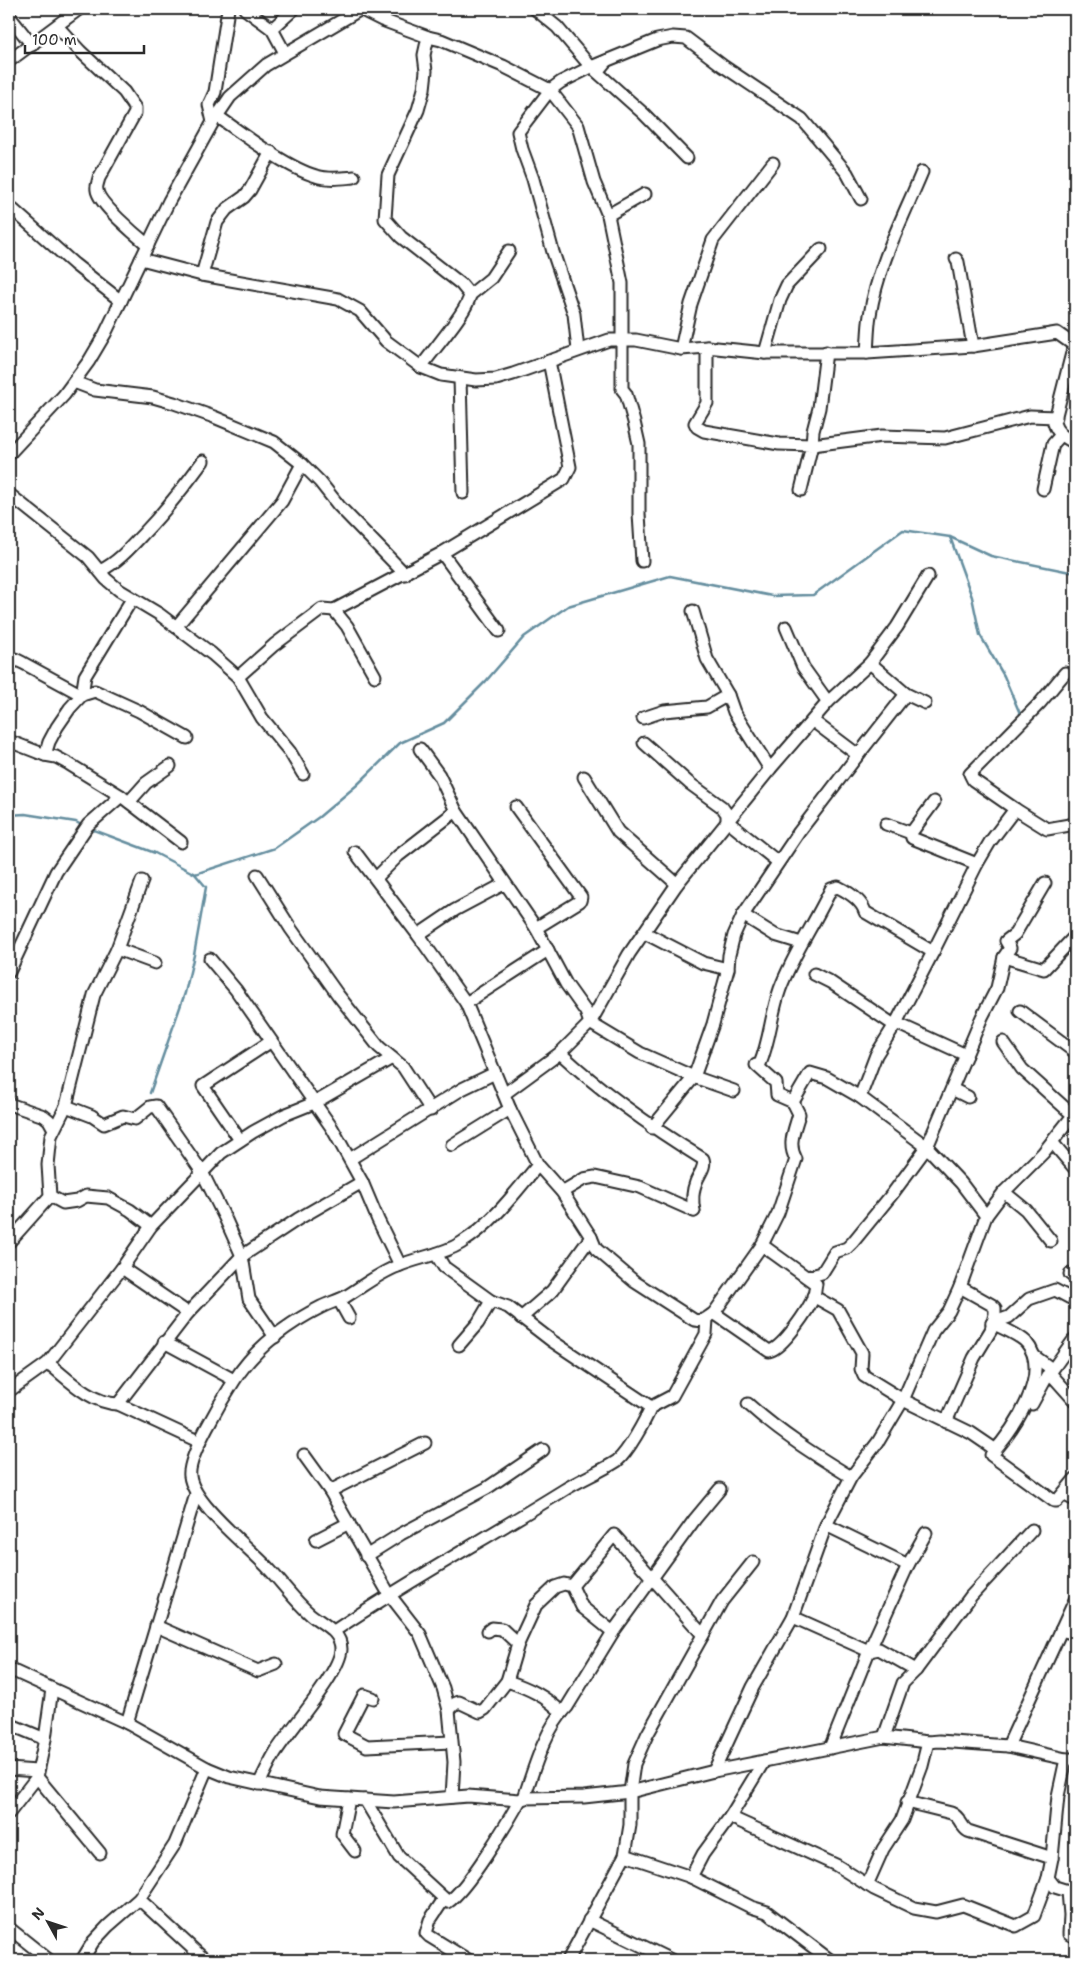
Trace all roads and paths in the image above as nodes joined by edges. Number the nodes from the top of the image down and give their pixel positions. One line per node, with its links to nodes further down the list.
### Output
1 (79, 9): 9 (street)
2 (228, 9): 18 (street)
3 (245, 9): 10 (street)
4 (294, 9): 10 (street)
5 (361, 9): 11 (street); 13 (street)
6 (535, 9): 7 (street)
7 (547, 12): 16 (street)
8 (9, 16): 12 (street)
9 (57, 26): 12 (street); 28 (street)
10 (272, 29): 13 (street)
11 (428, 37): 17 (street); 34 (street)
12 (32, 45): 15 (street)
13 (285, 53): 18 (street)
14 (608, 60): 16 (street); 20 (street); 25 (street)
15 (9, 61)
16 (591, 67): 17 (street)
17 (550, 90): 27 (street); 41 (street)
18 (215, 119): 19 (street); 28 (street)
19 (271, 152): 23 (street); 33 (street)
20 (687, 158)
21 (773, 163): 40 (street)
22 (922, 172): 44 (street)
23 (354, 177)
24 (645, 194): 27 (street)
25 (861, 199)
26 (9, 206): 35 (street)
27 (608, 215): 36 (street)
28 (148, 245): 31 (street)
29 (821, 249): 43 (street)
30 (509, 251): 34 (street)
31 (141, 259): 33 (street); 35 (street)
32 (956, 260): 37 (street)
33 (202, 275): 46 (street)
34 (470, 295): 46 (street)
35 (121, 301): 48 (street)
36 (622, 340): 40 (street); 41 (street); 61 (street)
37 (973, 346): 38 (street); 44 (street)
38 (1075, 346): 49 (street)
39 (707, 347): 40 (street); 43 (street); 52 (street)
40 (680, 349)
41 (578, 350): 45 (street)
42 (826, 352): 43 (street); 44 (street); 52 (street)
43 (765, 353)
44 (867, 353)
45 (549, 361): 47 (street); 60 (street)
46 (421, 367): 47 (street)
47 (460, 378): 58 (street)
48 (74, 382): 53 (street); 55 (street)
49 (1056, 417): 50 (street); 52 (street)
50 (1061, 435): 51 (street); 56 (street)
51 (1075, 443)
52 (812, 445): 57 (street)
53 (9, 454)
54 (203, 461): 62 (street)
55 (302, 464): 63 (street); 68 (street)
56 (1043, 489)
57 (802, 490)
58 (463, 493)
59 (9, 494): 62 (street)
60 (442, 553): 63 (street); 70 (street)
61 (642, 561)
62 (100, 570): 65 (street)
63 (405, 574): 66 (street)
64 (928, 576): 72 (street)
65 (132, 599): 68 (street); 74 (street)
66 (334, 610): 75 (street); 76 (street)
67 (693, 611): 80 (street)
68 (176, 627): 75 (street)
69 (786, 628): 81 (street)
70 (499, 631)
71 (9, 662): 79 (street)
72 (870, 662): 78 (street); 81 (street)
73 (1065, 673): 98 (street)
74 (85, 676): 77 (street); 79 (street)
75 (238, 676): 93 (street)
76 (375, 676)
77 (95, 691): 79 (street); 85 (street)
78 (906, 694): 82 (street); 90 (street)
79 (82, 695): 89 (street)
80 (728, 695): 83 (street); 92 (street)
81 (828, 702): 84 (street)
82 (925, 703)
83 (643, 718)
84 (813, 721): 90 (street); 92 (street)
85 (187, 738)
86 (9, 741): 89 (street)
87 (644, 743): 100 (street)
88 (420, 749): 99 (street)
89 (45, 755): 95 (street)
90 (858, 755): 106 (street)
91 (170, 766): 95 (street)
92 (770, 768): 100 (street)
93 (304, 774)
94 (584, 777): 112 (street)
95 (125, 799): 104 (street); 126 (street)
96 (934, 802): 103 (street)
97 (516, 807): 115 (street)
98 (1016, 809): 102 (street); 107 (street)
99 (456, 811): 109 (street); 113 (street)
100 (728, 820): 106 (street); 112 (street)
101 (886, 824): 103 (street)
102 (1075, 824)
103 (911, 833): 107 (street)
104 (181, 842)
105 (356, 852): 109 (street)
106 (778, 862): 114 (street)
107 (976, 864): 122 (street)
108 (257, 875): 138 (street)
109 (376, 878): 117 (street)
110 (142, 881): 120 (street)
111 (1045, 883): 123 (street)
112 (677, 884): 116 (street)
113 (506, 886): 115 (street); 117 (street)
114 (743, 915): 119 (street); 127 (street)
115 (536, 928): 121 (street)
116 (645, 933): 127 (street); 131 (street)
117 (418, 934): 129 (street)
118 (1075, 936): 123 (street)
119 (801, 943): 122 (street); 146 (street)
120 (117, 949): 125 (street); 149 (street)
121 (548, 950): 129 (street); 131 (street)
122 (933, 952): 132 (street)
123 (1004, 958): 137 (street)
124 (210, 959): 133 (street)
125 (155, 963)
126 (10, 964)
127 (728, 969): 140 (street)
128 (814, 974): 132 (street)
129 (466, 1003): 139 (street)
130 (1020, 1011): 135 (street)
131 (590, 1023): 136 (street); 140 (street)
132 (895, 1024): 137 (street); 144 (street)
133 (270, 1042): 147 (street); 155 (street)
134 (1003, 1042): 152 (street)
135 (1075, 1052)
136 (560, 1053): 143 (street); 153 (street)
137 (966, 1055): 141 (street)
138 (392, 1058): 147 (street); 151 (street)
139 (495, 1073): 143 (street); 151 (street)
140 (694, 1077): 142 (street); 153 (street)
141 (952, 1089): 145 (street); 158 (street)
142 (734, 1092)
143 (504, 1094): 150 (street)
144 (860, 1097): 146 (street); 158 (street)
145 (968, 1097)
146 (793, 1102): 172 (street)
147 (314, 1103): 155 (street); 159 (street)
148 (9, 1104): 154 (street)
149 (66, 1106): 154 (street); 162 (street)
150 (510, 1109): 157 (street); 160 (street)
151 (431, 1110): 159 (street)
152 (1074, 1114): 156 (street)
153 (652, 1128): 164 (street)
154 (54, 1130): 166 (street)
155 (240, 1140): 162 (street)
156 (1052, 1142): 161 (street); 165 (street)
157 (452, 1145)
158 (927, 1147): 167 (street); 177 (street)
159 (350, 1159): 163 (street)
160 (538, 1165): 164 (street); 173 (street)
161 (1075, 1169)
162 (202, 1172): 168 (street); 174 (street)
163 (362, 1182): 174 (street); 175 (street)
164 (562, 1192): 170 (street)
165 (1004, 1192): 167 (street); 171 (street)
166 (50, 1196): 168 (street); 169 (street)
167 (986, 1216): 178 (street)
168 (150, 1226): 176 (street)
169 (10, 1236)
170 (591, 1237): 184 (street); 186 (street)
171 (1051, 1241)
172 (762, 1245): 177 (street); 184 (street)
173 (436, 1254): 175 (street); 182 (street)
174 (242, 1256): 183 (street); 188 (street)
175 (400, 1265): 181 (street)
176 (122, 1268): 183 (street); 193 (street)
177 (807, 1277): 179 (street)
178 (960, 1287): 187 (street); 197 (street)
179 (814, 1296): 184 (street); 197 (street)
180 (1070, 1298): 187 (street)
181 (338, 1300): 185 (street); 188 (street)
182 (491, 1301): 186 (street); 191 (street)
183 (188, 1313): 190 (street)
184 (710, 1316): 201 (street)
185 (349, 1318)
186 (521, 1318): 201 (street)
187 (992, 1323): 192 (street); 203 (street)
188 (274, 1337): 195 (street)
189 (1075, 1338): 194 (street)
190 (164, 1342): 195 (street); 199 (street)
191 (459, 1345)
192 (1034, 1356): 194 (street); 202 (street)
193 (48, 1363): 196 (street); 199 (street)
194 (1050, 1373): 198 (street); 202 (street)
195 (234, 1380): 204 (street)
196 (9, 1391)
197 (903, 1400): 203 (street); 209 (street)
198 (1075, 1401)
199 (118, 1404): 204 (street)
200 (748, 1404): 209 (street)
201 (651, 1407): 226 (street)
202 (1020, 1417): 207 (street)
203 (946, 1422): 207 (street)
204 (200, 1442): 213 (street)
205 (425, 1443): 212 (street)
206 (543, 1450): 221 (street)
207 (996, 1450): 214 (street)
208 (304, 1455): 212 (street)
209 (851, 1477): 217 (street)
210 (1075, 1479): 214 (street)
211 (720, 1489): 224 (street)
212 (330, 1491): 216 (street)
213 (196, 1494): 229 (street); 231 (street)
214 (1063, 1494): 215 (street)
215 (1075, 1500)
216 (350, 1523): 220 (street); 221 (street)
217 (826, 1525): 223 (street); 228 (street)
218 (1032, 1530): 240 (street)
219 (926, 1532): 223 (street)
220 (316, 1540)
221 (366, 1556): 226 (street)
222 (753, 1562): 235 (street)
223 (908, 1565): 237 (street)
224 (652, 1579): 225 (street); 233 (street); 235 (street)
225 (572, 1586): 233 (street); 236 (street)
226 (389, 1594): 231 (street); 244 (street)
227 (1075, 1600): 230 (street)
228 (793, 1617): 237 (street); 258 (street)
229 (156, 1626): 238 (street); 246 (street)
230 (1061, 1630): 234 (street); 252 (street)
231 (334, 1631): 260 (street)
232 (488, 1631): 236 (street)
233 (613, 1632): 245 (street)
234 (1075, 1634)
235 (703, 1635): 261 (street)
236 (518, 1644): 241 (street)
237 (870, 1651): 240 (street); 253 (street)
238 (276, 1664)
239 (9, 1668): 242 (street)
240 (916, 1670): 248 (street)
241 (507, 1681): 244 (street); 245 (street)
242 (52, 1689): 246 (street); 249 (street)
243 (373, 1698): 250 (street)
244 (449, 1710): 250 (street)
245 (562, 1713): 264 (street)
246 (128, 1723): 256 (street)
247 (9, 1724): 249 (street)
248 (884, 1737): 251 (street); 253 (street)
249 (45, 1739): 259 (street)
250 (451, 1742): 262 (street)
251 (928, 1742): 252 (street); 266 (street)
252 (1008, 1746): 254 (street)
253 (830, 1748): 255 (street)
254 (1070, 1759): 272 (street)
255 (764, 1761): 258 (street); 268 (street)
256 (207, 1768): 260 (street); 276 (street)
257 (9, 1769): 259 (street)
258 (714, 1771): 261 (street)
259 (37, 1774): 267 (street); 270 (street)
260 (259, 1784): 263 (street)
261 (630, 1792): 264 (street); 271 (street)
262 (452, 1797): 264 (street); 265 (street)
263 (350, 1799): 265 (street); 269 (street)
264 (522, 1799): 277 (street)
265 (366, 1800): 277 (street)
266 (907, 1802): 272 (street); 275 (street)
267 (9, 1813)
268 (730, 1817): 273 (street); 275 (street)
269 (355, 1851)
270 (100, 1853)
271 (624, 1855): 273 (street); 278 (street)
272 (1052, 1858): 274 (street)
273 (691, 1877): 287 (street)
274 (1048, 1878): 275 (street); 280 (street)
275 (867, 1885)
276 (139, 1898): 282 (street); 283 (street)
277 (444, 1899): 284 (street)
278 (589, 1920): 285 (street); 286 (street)
279 (9, 1928): 281 (street)
280 (1075, 1937)
281 (49, 1960)
282 (83, 1960)
283 (205, 1960)
284 (468, 1960)
285 (568, 1960)
286 (671, 1960)
287 (830, 1960)

